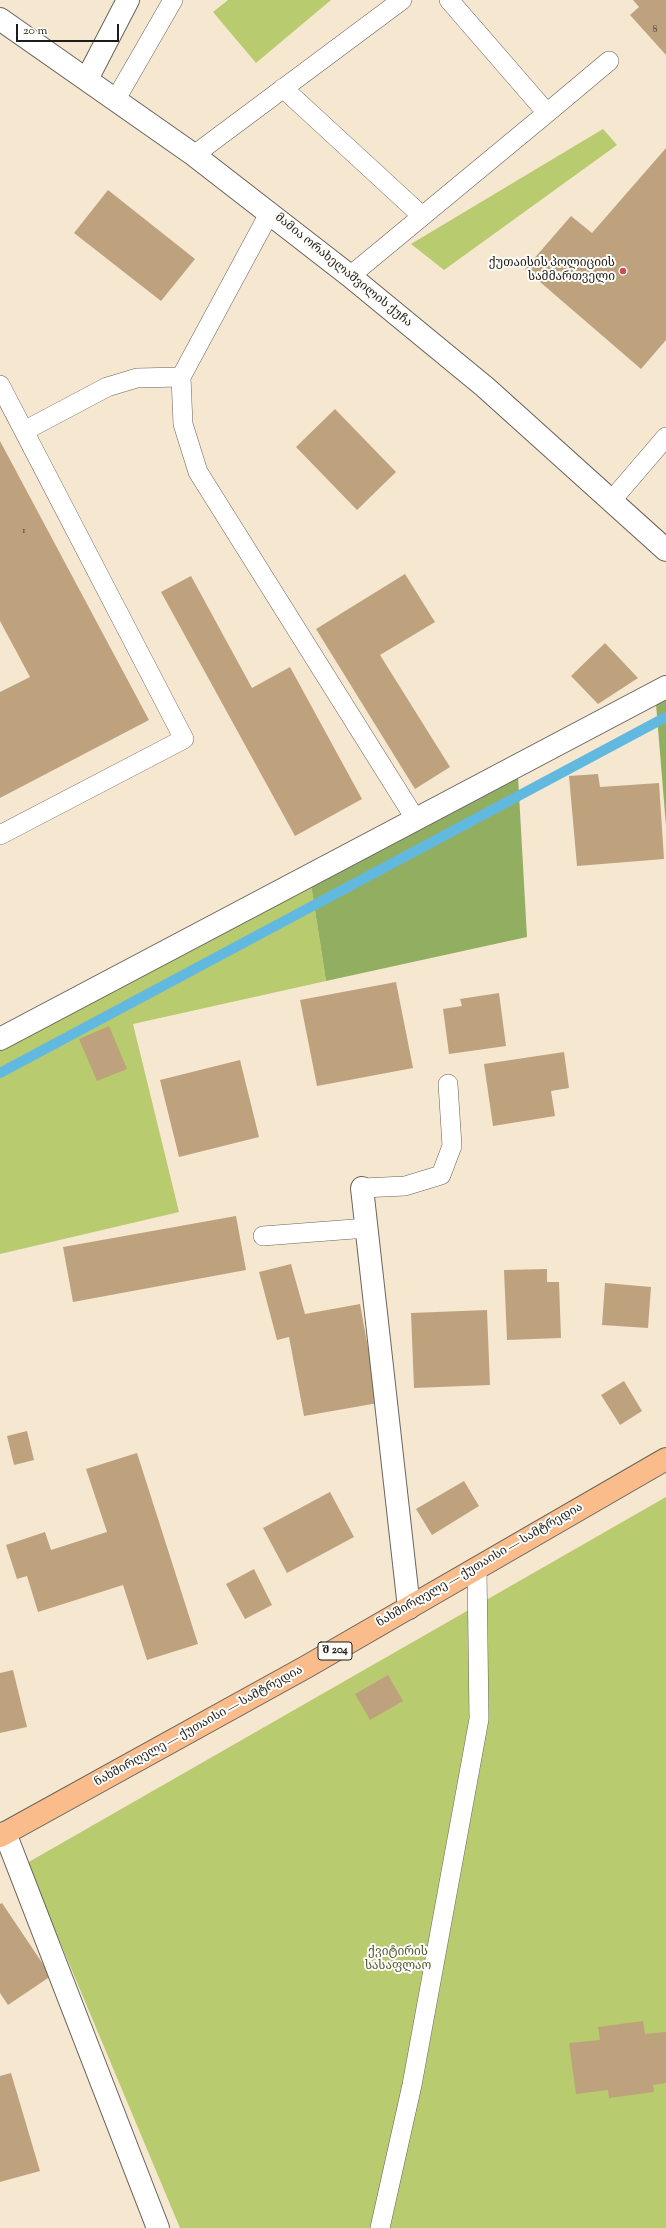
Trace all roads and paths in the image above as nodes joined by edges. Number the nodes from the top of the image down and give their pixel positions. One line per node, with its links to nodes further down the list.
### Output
1 (128, 0): 7 (street)
2 (173, 0): 9 (lane)
3 (402, 0): 8 (lane)
4 (449, 0): 10 (lane)
5 (0, 18): 7 (street, მამია ორახელაშვილის ქუჩა)
6 (609, 61): 10 (lane)
7 (87, 78): 9 (street, მამია ორახელაშვილის ქუჩა)
8 (283, 88): 11 (lane); 13 (lane)
9 (116, 99): 11 (street, მამია ორახელაშვილის ქუჩა)
10 (547, 113): 13 (lane)
11 (194, 155): 12 (street, მამია ორახელაშვილის ქუჩა)
12 (270, 212): 14 (street, მამია ორახელაშვილის ქუჩა); 15 (lane)
13 (422, 216): 14 (lane)
14 (350, 276): 19 (street, მამია ორახელაშვილის ქუჩა)
15 (181, 377): 17 (lane); 22 (lane)
16 (0, 385): 17 (lane)
17 (24, 431): 23 (lane)
18 (666, 437): 19 (lane)
19 (612, 500): 20 (street, მამია ორახელაშვილის ქუჩა)
20 (666, 550)
21 (666, 687): 22 (street)
22 (416, 820): 24 (street)
23 (0, 835)
24 (0, 1039)
25 (448, 1084): 26 (lane)
26 (362, 1188): 27 (street)
27 (367, 1228): 28 (lane); 31 (street)
28 (263, 1236)
29 (666, 1459): 30 (main road, ნახშირღელე — ქუთაისი — სამტრედია / შ 204)
30 (477, 1568): 31 (main road, ნახშირღელე — ქუთაისი — სამტრედია / შ 204); 34 (lane)
31 (409, 1608): 32 (main road, ნახშირღელე — ქუთაისი — სამტრედია / შ 204)
32 (3, 1835): 33 (street)
33 (158, 2228)
34 (380, 2228)

